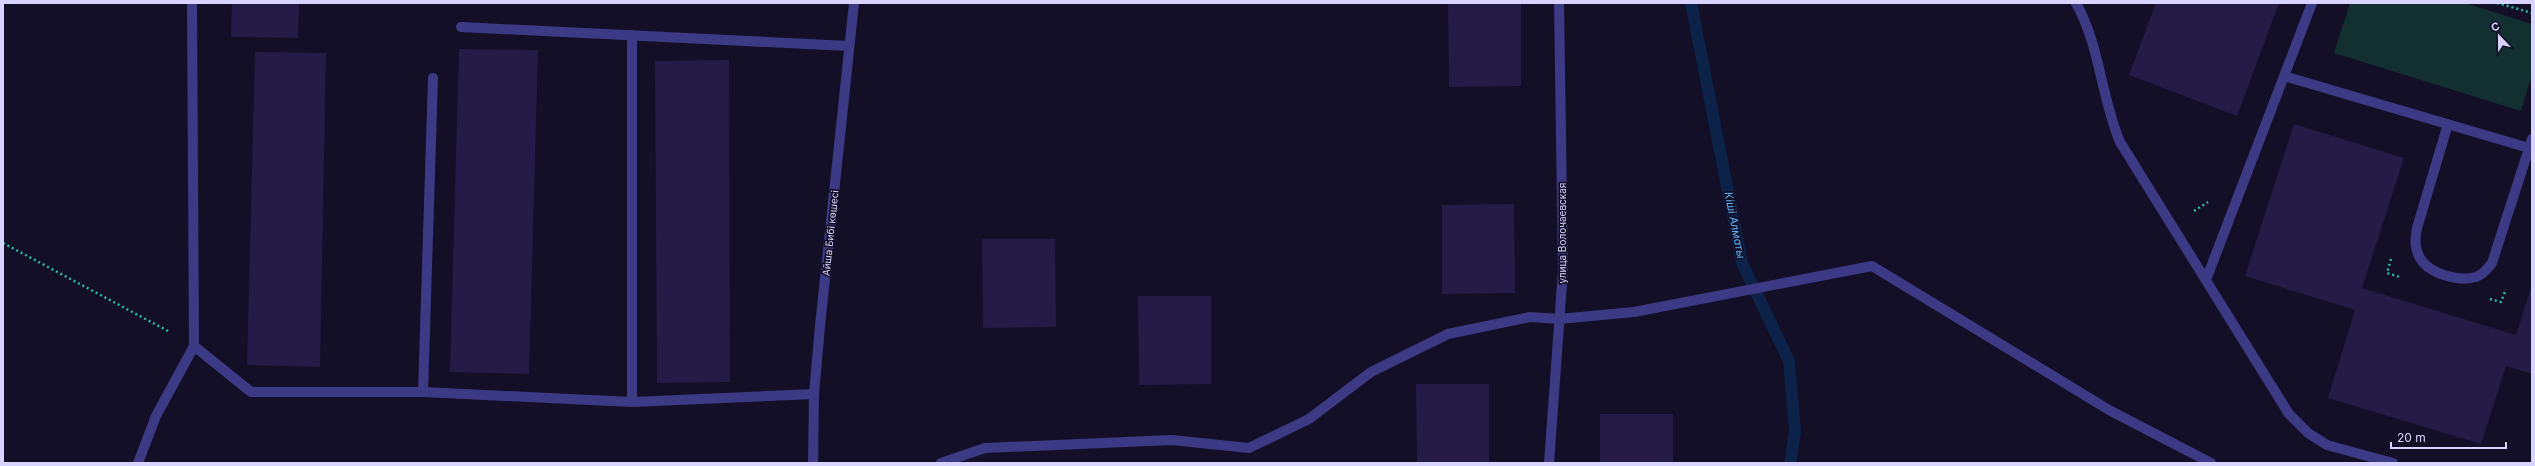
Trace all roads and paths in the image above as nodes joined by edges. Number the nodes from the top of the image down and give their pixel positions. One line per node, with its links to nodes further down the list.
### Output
1 (192, 3): 23 (street)
2 (854, 3): 10 (street, Айша Бибі көшесі)
3 (1559, 3): 21 (street, улица Волочаевская)
4 (2076, 3): 18 (street)
5 (2312, 3): 11 (street)
6 (2497, 3): 7 (path)
7 (2532, 13)
8 (461, 27): 9 (street)
9 (632, 35): 10 (street); 26 (street)
10 (848, 46): 25 (street, Айша Бибі көшесі)
11 (2284, 76): 13 (street); 18 (street)
12 (433, 78): 24 (street)
13 (2448, 124): 14 (street); 14 (street)
14 (2531, 144)
15 (3, 243): 22 (path)
16 (2393, 251): 17 (path)
17 (2402, 277)
18 (2206, 280): 32 (street)
19 (2506, 288): 20 (path)
20 (2486, 298)
21 (1560, 319): 29 (street); 30 (street, улица Волочаевская); 31 (street)
22 (150, 320)
23 (194, 346): 24 (street); 27 (street)
24 (423, 392): 26 (street)
25 (814, 394): 26 (street); 28 (street, Айша Бибі көшесі)
26 (632, 402)
27 (138, 463)
28 (813, 463)
29 (941, 463)
30 (1549, 463)
31 (2211, 463)
32 (2393, 463)

